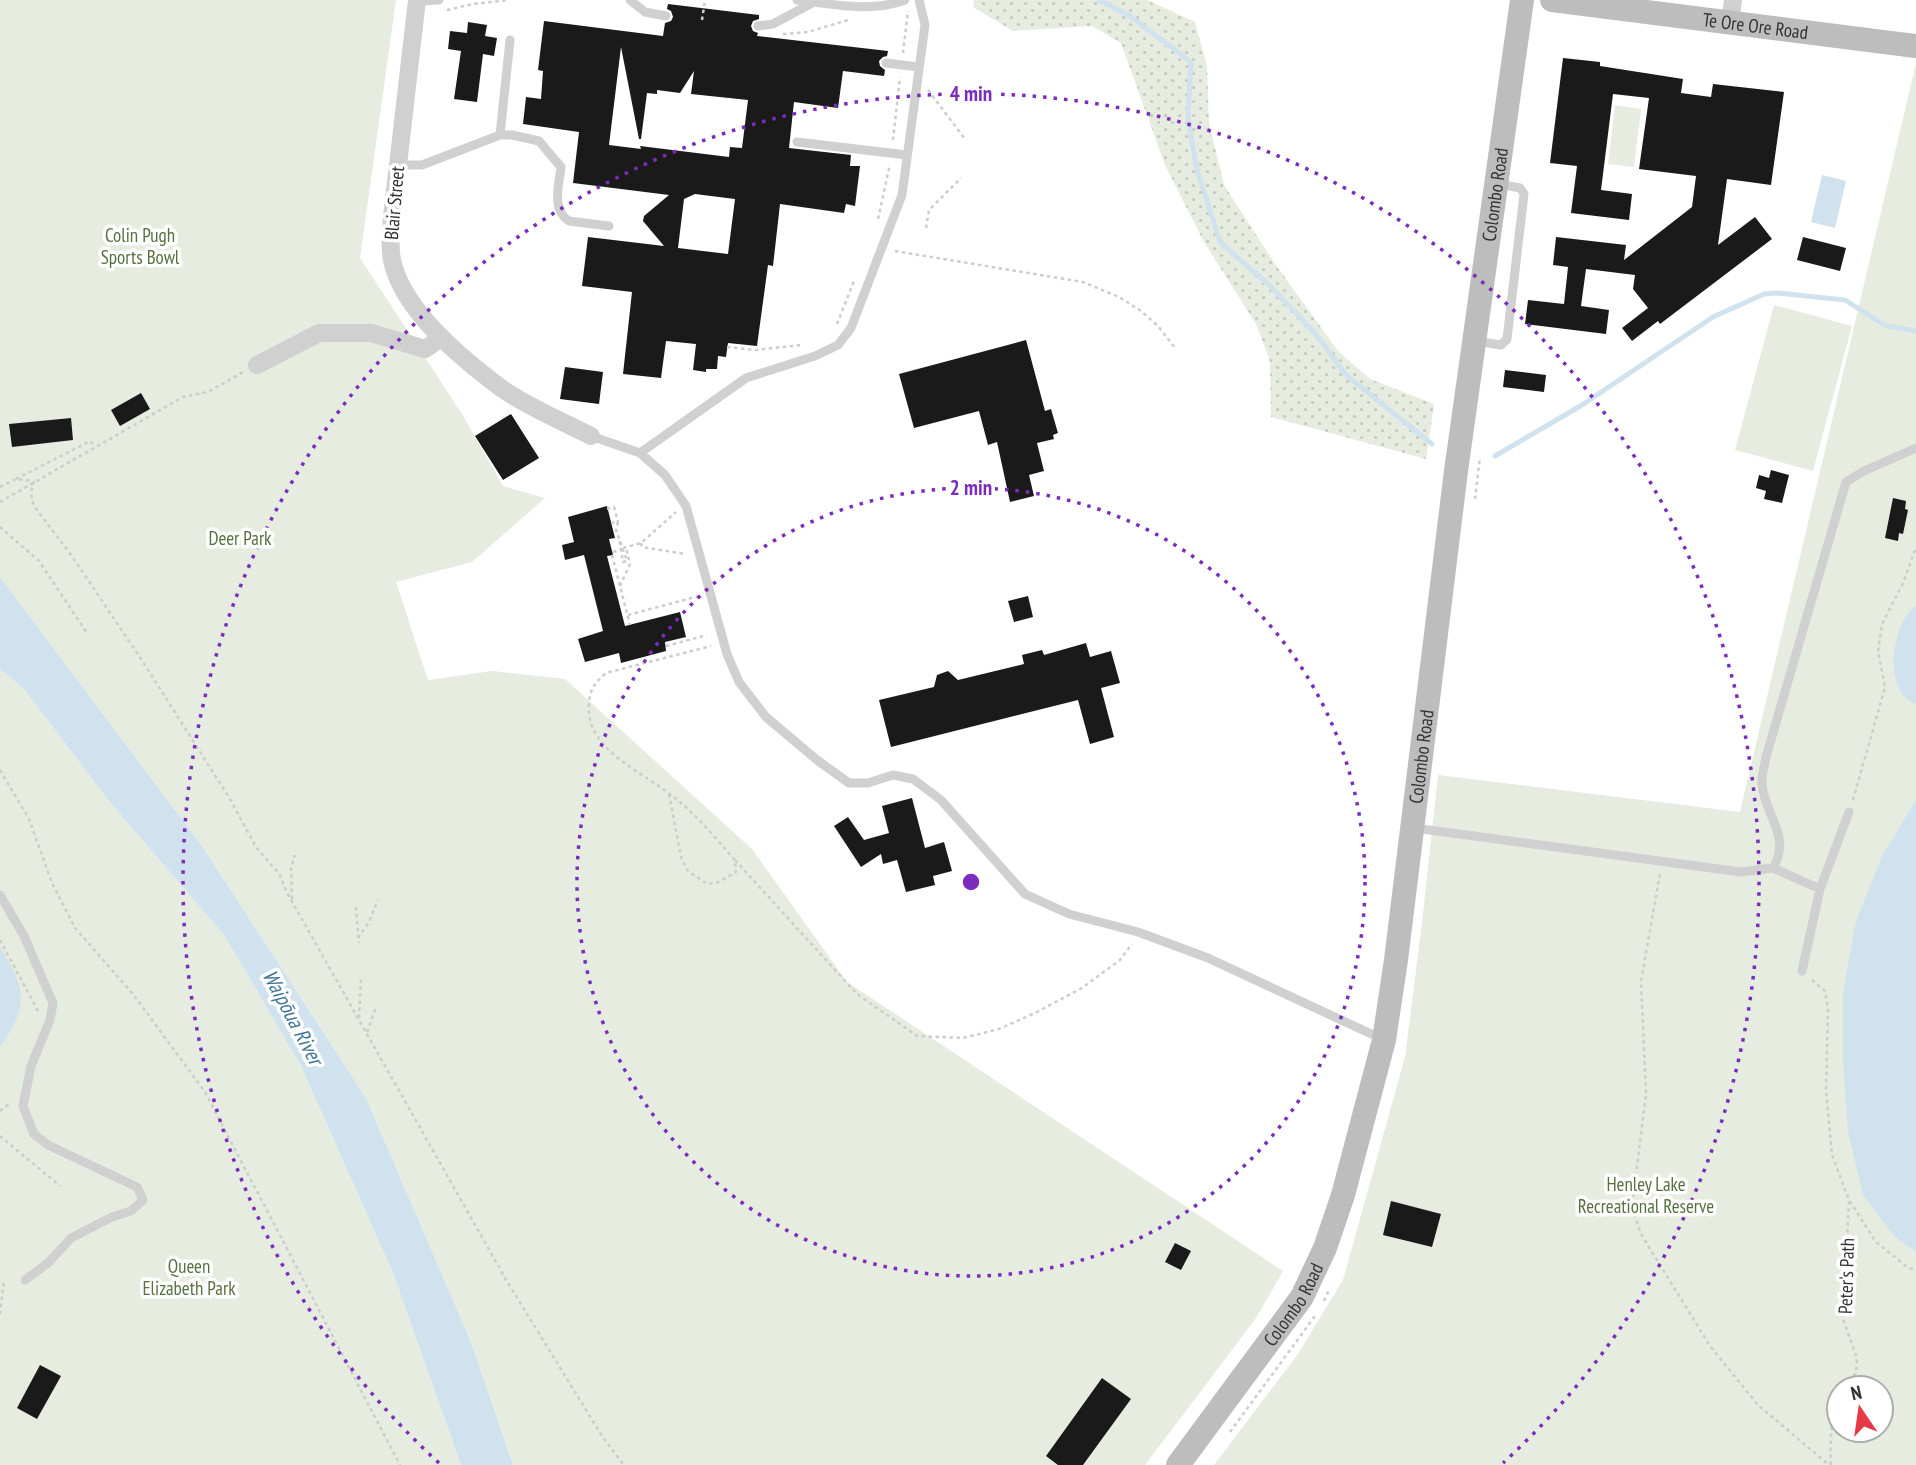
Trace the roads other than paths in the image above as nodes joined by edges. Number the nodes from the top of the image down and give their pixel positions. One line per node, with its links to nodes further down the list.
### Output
1 (437, 0): 8 (lane)
2 (629, 0): 11 (lane)
3 (797, 0): 9 (lane)
4 (905, 0): 9 (lane)
5 (919, 0): 16 (lane)
6 (1522, 0): 28 (street, Colombo Road)
7 (1552, 0): 10 (street, Te Ore Ore Road)
8 (417, 1): 20 (street, Blair Street)
9 (814, 2): 12 (lane)
10 (1731, 11): 14 (street, Te Ore Ore Road)
11 (666, 16)
12 (758, 26)
13 (510, 40): 17 (lane)
14 (1916, 47)
15 (886, 63): 16 (lane)
16 (918, 72): 19 (lane)
17 (500, 135): 20 (lane); 21 (lane)
18 (797, 142): 19 (lane)
19 (908, 155): 26 (lane)
20 (397, 165): 22 (street, Blair Street)
21 (609, 226)
22 (441, 338): 23 (street); 24 (street, Blair Street)
23 (257, 365)
24 (591, 436): 26 (lane)
25 (1916, 449): 29 (lane)
26 (640, 453): 33 (lane)
27 (1849, 813): 30 (lane)
28 (1412, 828): 29 (lane); 33 (street, Colombo Road)
29 (1773, 868): 30 (lane)
30 (1821, 889): 32 (lane)
31 (0, 895): 34 (lane)
32 (1802, 971)
33 (1384, 1040): 35 (street, Colombo Road)
34 (26, 1280)
35 (1178, 1465)

